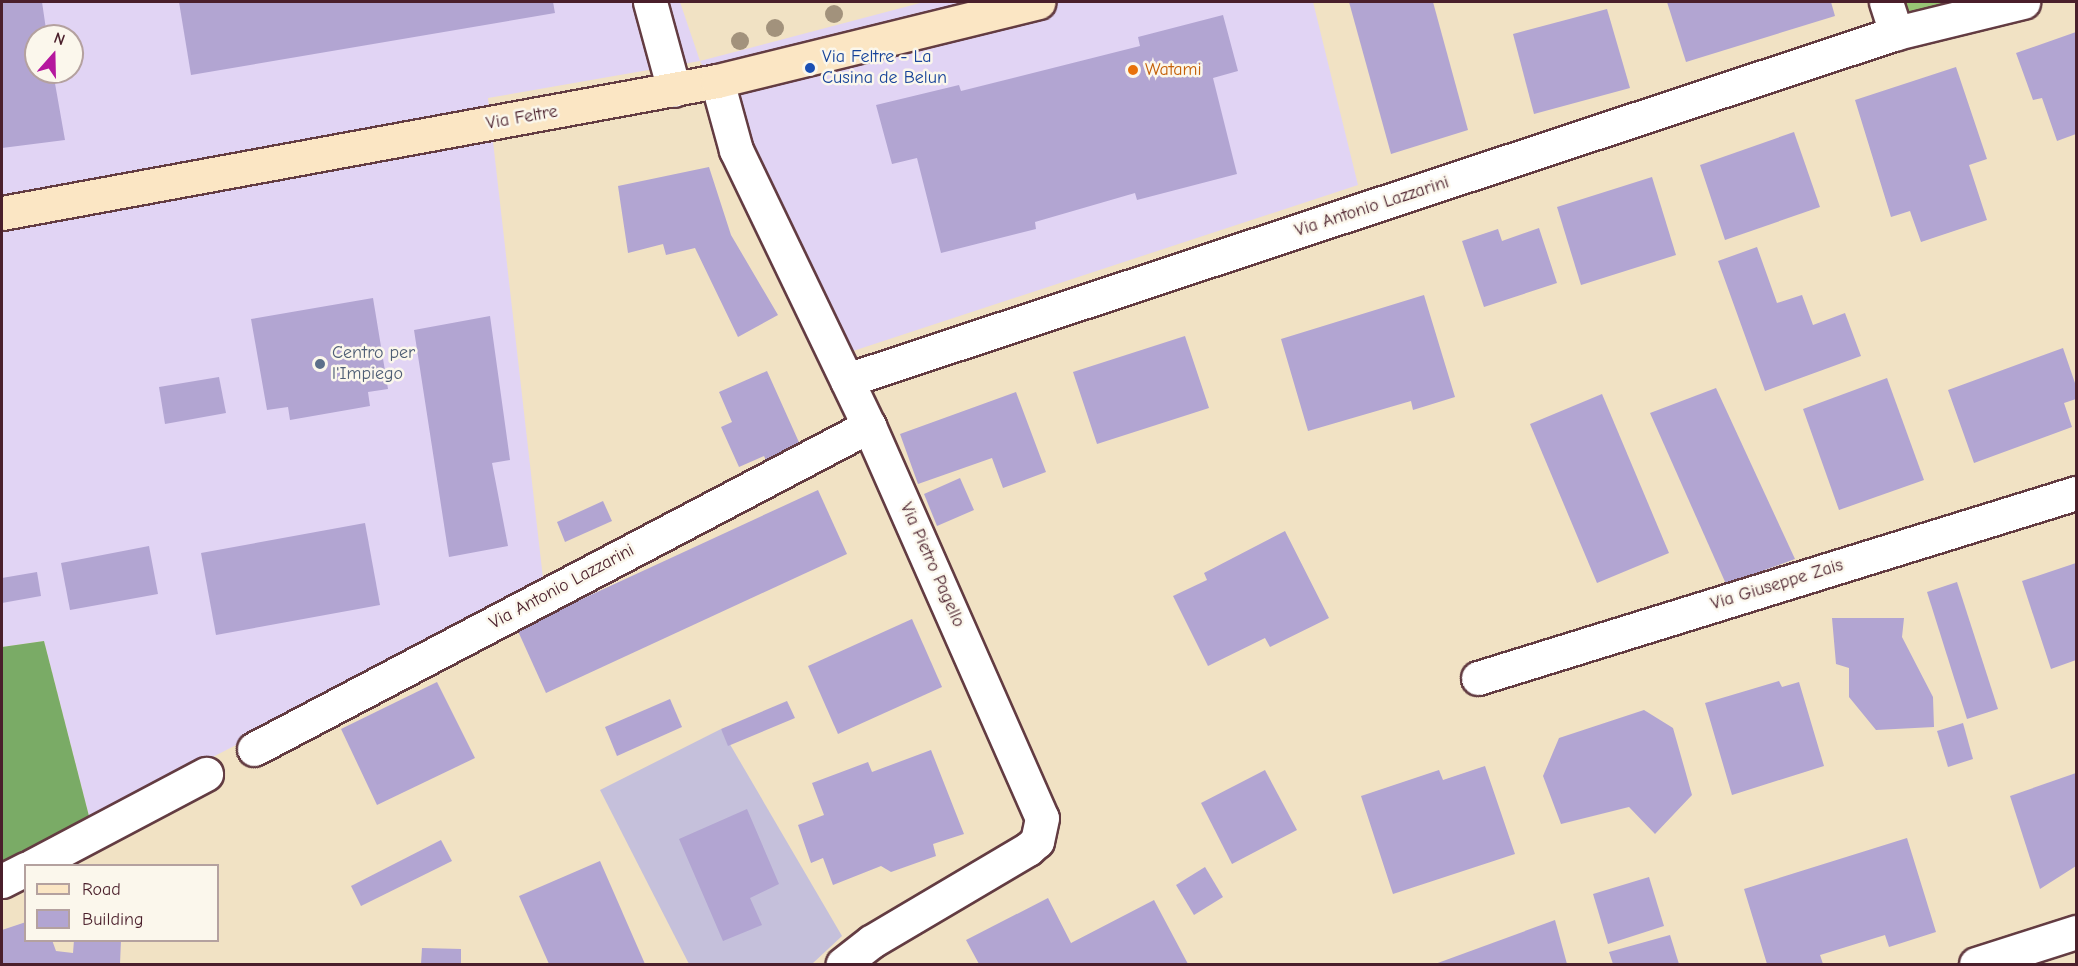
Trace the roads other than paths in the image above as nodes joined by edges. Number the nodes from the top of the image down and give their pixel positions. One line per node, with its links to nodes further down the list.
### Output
1 (650, 2): 7 (street)
2 (1038, 2): 6 (main road, Via Feltre)
3 (1886, 2): 5 (street)
4 (2023, 2): 5 (street, Via Antonio Lazzarini)
5 (1896, 33): 9 (street, Via Antonio Lazzarini)
6 (717, 81): 7 (main road, Via Feltre); 9 (street, Via Pietro Pagello)
7 (674, 90): 8 (main road, Via Feltre)
8 (2, 213)
9 (847, 380): 10 (street, Via Pietro Pagello)
10 (869, 426): 13 (street, Via Antonio Lazzarini); 19 (street, Via Pietro Pagello)
11 (2076, 493): 12 (street, Via Giuseppe Zais)
12 (1478, 678)
13 (254, 749)
14 (206, 774): 15 (street)
15 (36, 864)
16 (24, 870): 17 (street)
17 (2, 881)
18 (2076, 932): 20 (street)
19 (843, 964)
20 (1976, 964)

